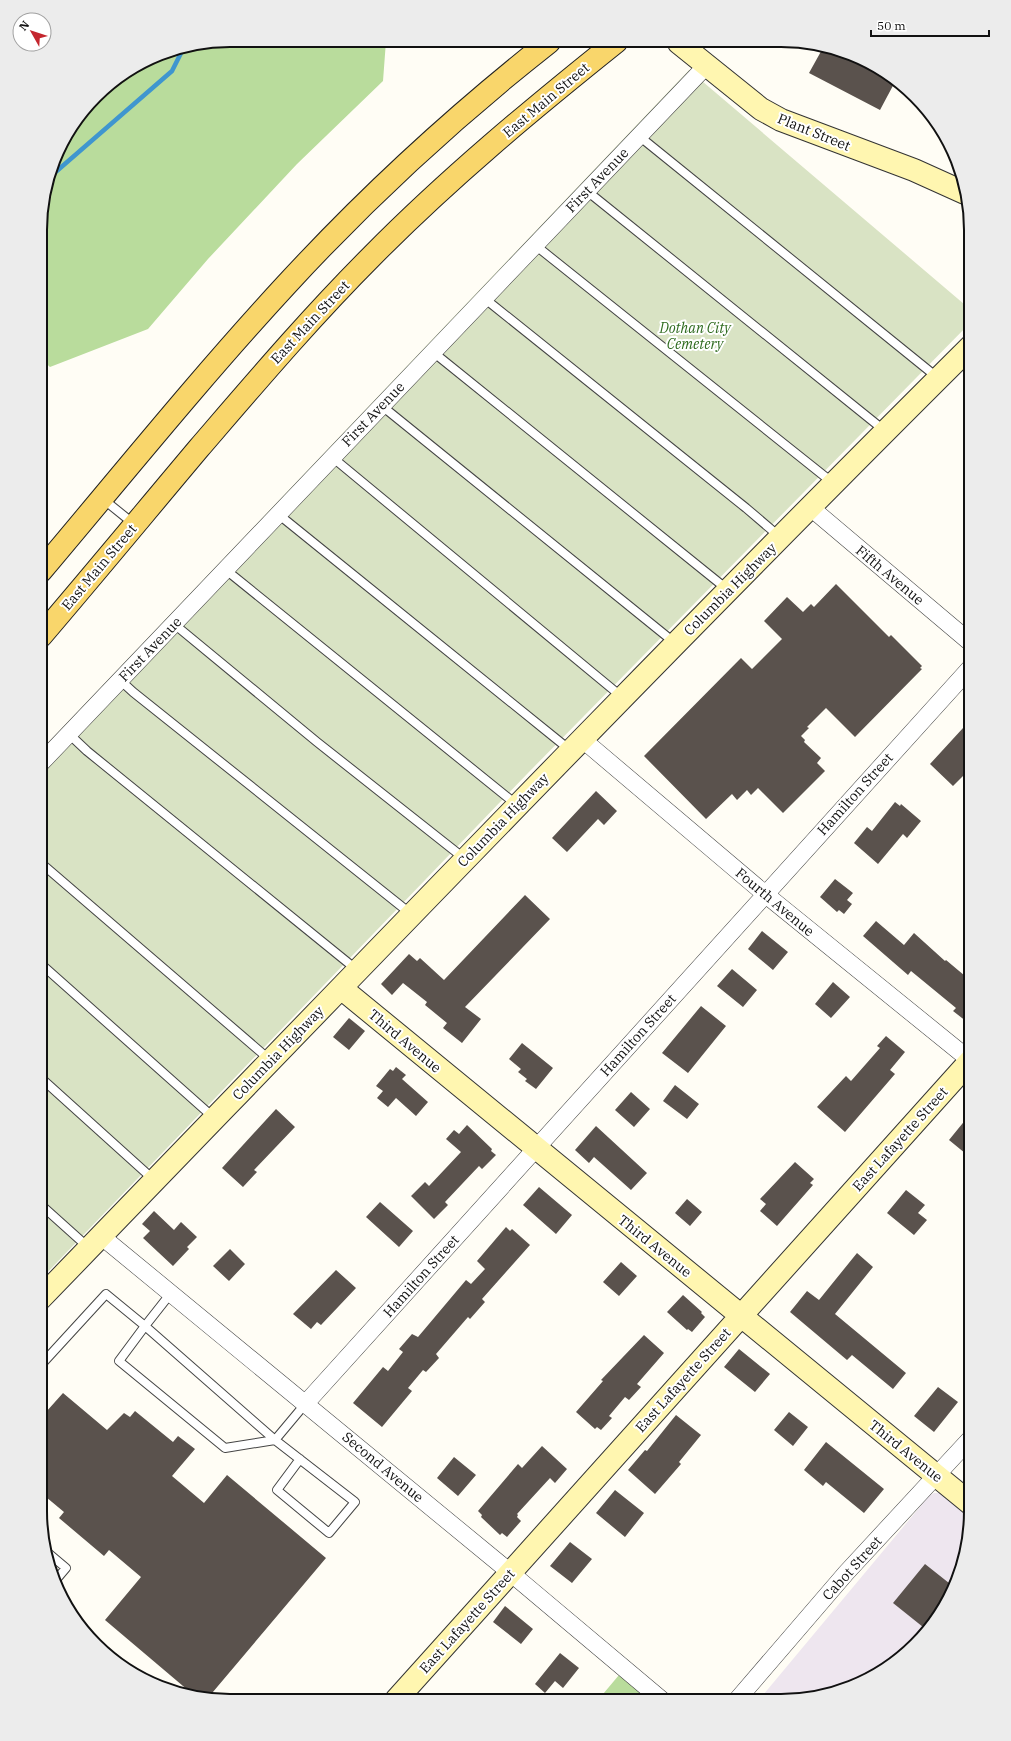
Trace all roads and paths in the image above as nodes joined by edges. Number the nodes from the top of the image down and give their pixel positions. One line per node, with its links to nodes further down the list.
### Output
1 (543, 47): 18 (main road)
2 (610, 47): 21 (main road, East Main Street)
3 (684, 47): 5 (street, Plant Street)
4 (703, 47): 5 (street)
5 (706, 66): 6 (street, First Avenue); 7 (street, Plant Street)
6 (639, 136): 8 (street, First Avenue); 13 (lane)
7 (959, 190)
8 (587, 191): 9 (street, First Avenue); 15 (lane)
9 (535, 245): 10 (street, First Avenue); 17 (lane)
10 (484, 298): 11 (street, First Avenue); 22 (lane)
11 (433, 352): 14 (street, First Avenue); 25 (lane)
12 (964, 353): 13 (street, Columbia Highway)
13 (939, 378): 15 (street, Columbia Highway)
14 (382, 406): 16 (street, First Avenue); 29 (lane)
15 (886, 431): 17 (street, Columbia Highway)
16 (332, 458): 20 (street, First Avenue); 32 (lane)
17 (833, 484): 19 (street, Columbia Highway)
18 (102, 499): 21 (lane); 23 (main road)
19 (810, 507): 22 (street, Columbia Highway); 28 (street, Fifth Avenue)
20 (278, 514): 24 (street, First Avenue); 34 (lane)
21 (135, 525): 27 (main road, East Main Street)
22 (780, 537): 25 (street, Columbia Highway)
23 (47, 564)
24 (226, 570): 26 (street, First Avenue); 36 (lane)
25 (728, 590): 29 (street, Columbia Highway)
26 (174, 624): 31 (street, First Avenue); 37 (lane)
27 (47, 629)
28 (964, 637)
29 (676, 644): 32 (street, Columbia Highway)
30 (964, 675): 39 (street, Hamilton Street)
31 (120, 680): 33 (street, First Avenue); 40 (lane)
32 (622, 698): 34 (street, Columbia Highway)
33 (69, 734): 35 (street, First Avenue); 42 (lane)
34 (576, 745): 36 (street, Columbia Highway); 39 (street, Fourth Avenue)
35 (47, 757)
36 (517, 806): 37 (street, Columbia Highway)
37 (466, 859): 40 (street, Columbia Highway)
38 (47, 868): 45 (lane)
39 (765, 894): 44 (street, Fourth Avenue); 49 (street, Hamilton Street)
40 (412, 915): 42 (street, Columbia Highway)
41 (47, 969): 48 (lane)
42 (358, 970): 43 (street, Columbia Highway)
43 (341, 988): 45 (street, Columbia Highway); 49 (street, Third Avenue)
44 (964, 1056)
45 (271, 1061): 48 (street, Columbia Highway)
46 (964, 1068): 55 (street, East Lafayette Street)
47 (47, 1084): 50 (lane)
48 (215, 1118): 50 (street, Columbia Highway)
49 (536, 1149): 55 (street, Third Avenue); 58 (street, Hamilton Street)
50 (155, 1181): 52 (street, Columbia Highway)
51 (47, 1209): 52 (lane)
52 (95, 1242): 53 (street, Columbia Highway); 54 (street, Second Avenue)
53 (47, 1292)
54 (171, 1293): 56 (lane); 58 (street, Second Avenue)
55 (740, 1316): 62 (street, Third Avenue); 65 (street, East Lafayette Street)
56 (145, 1326): 57 (lane); 59 (lane); 59 (lane)
57 (47, 1358)
58 (306, 1403): 59 (lane); 65 (street, Second Avenue)
59 (275, 1440): 61 (lane)
60 (964, 1446): 62 (street, Cabot Street)
61 (300, 1459): 61 (lane)
62 (937, 1476): 63 (street, Third Avenue); 69 (street, Cabot Street)
63 (964, 1498)
64 (53, 1557): 66 (lane)
65 (510, 1572): 67 (street, East Lafayette Street); 68 (street, Second Avenue)
66 (59, 1576)
67 (401, 1694)
68 (655, 1694)
69 (742, 1694)

